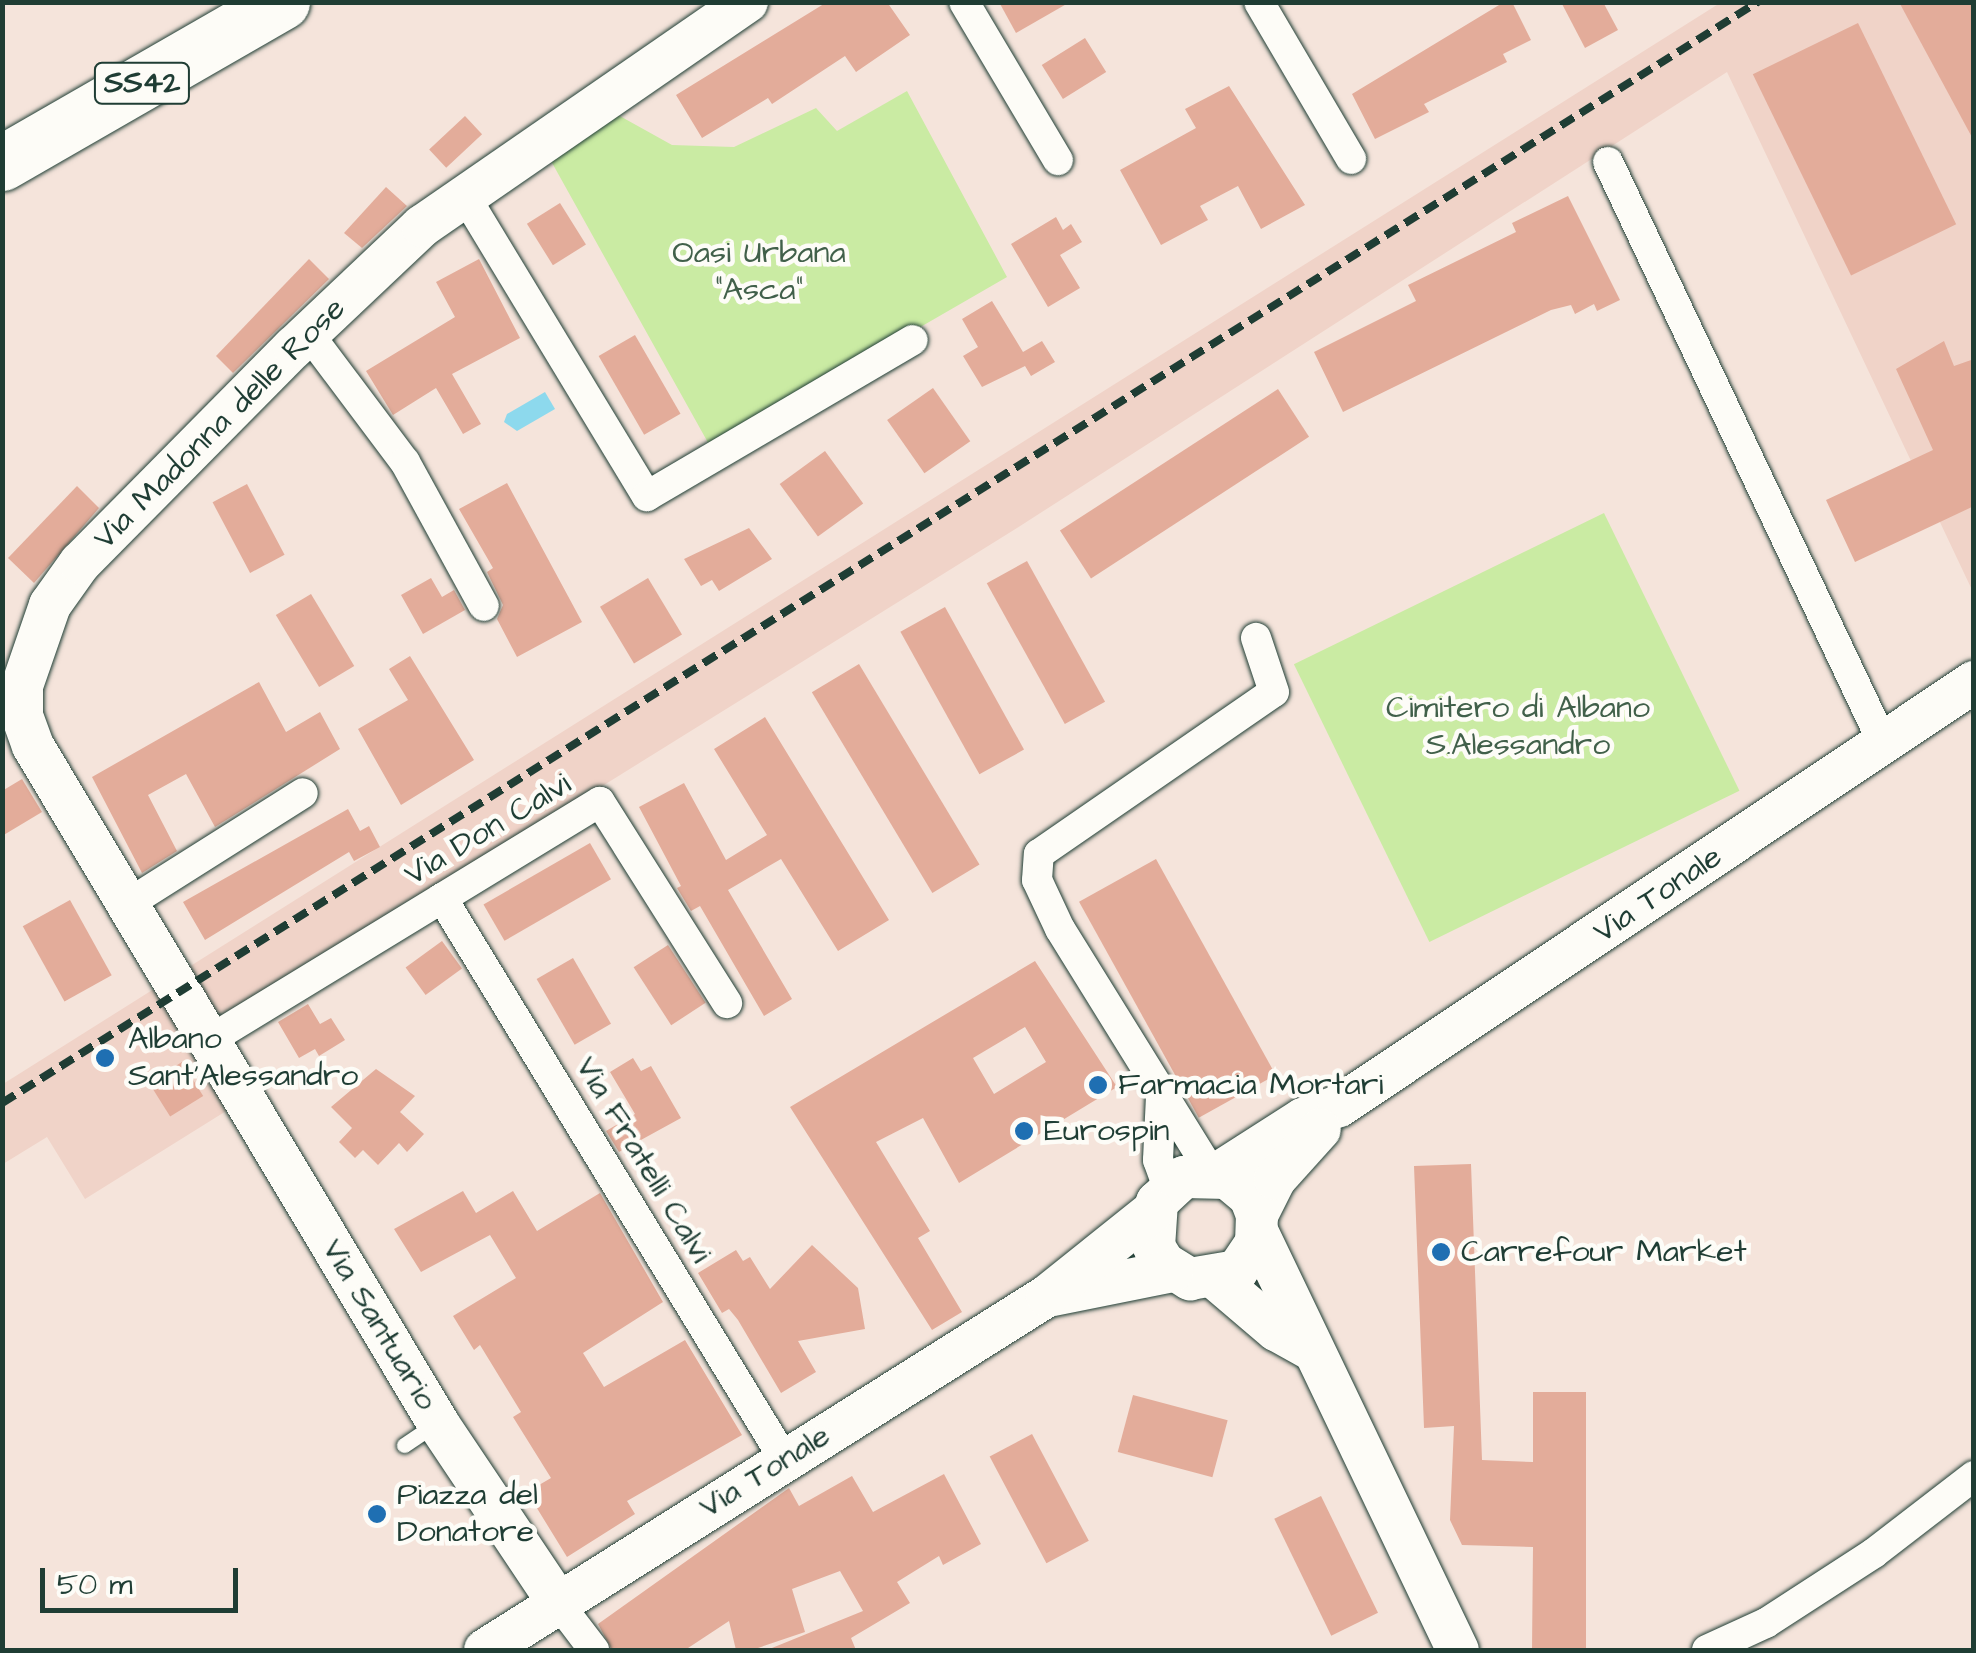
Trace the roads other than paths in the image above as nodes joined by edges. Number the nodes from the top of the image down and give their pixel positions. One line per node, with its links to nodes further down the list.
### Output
1 (282, 2): 7 (highway, SS42)
2 (747, 2): 9 (street, Via Madonna delle Rose)
3 (964, 2): 6 (street)
4 (1260, 3): 5 (street)
5 (1351, 159)
6 (1058, 160)
7 (2, 162)
8 (1608, 162): 17 (street)
9 (466, 196): 10 (street, Via Madonna delle Rose); 11 (street)
10 (308, 333): 12 (street); 15 (street, Via Madonna delle Rose)
11 (912, 340)
12 (484, 606)
13 (1256, 638): 23 (street)
14 (1974, 682): 17 (street, Via Tonale)
15 (12, 691): 16 (street, Via Santuario)
16 (18, 741): 20 (street, Via Santuario)
17 (1884, 745): 24 (street, Via Tonale)
18 (303, 794): 20 (street)
19 (442, 898): 21 (street, Via Don Calvi); 22 (street, Via Don Calvi); 32 (street, Via Fratelli Calvi)
20 (126, 905): 22 (street, Via Santuario)
21 (728, 1003)
22 (208, 1041): 34 (street, Via Santuario)
23 (1161, 1096): 25 (street); 26 (street)
24 (1340, 1106): 25 (street, Via Tonale); 27 (street, Via Tonale)
25 (1214, 1174): 26 (street, Via Tonale); 27 (street)
26 (1160, 1199): 28 (street); 30 (street, Via Tonale)
27 (1257, 1223): 29 (street, Via Tonale); 31 (street)
28 (1173, 1271): 29 (street, Via Tonale); 30 (street, Via Tonale)
29 (1216, 1280): 31 (street)
30 (1047, 1296): 32 (street, Via Tonale)
31 (1309, 1348): 37 (street)
32 (784, 1458): 34 (street, Via Tonale)
33 (1974, 1476): 38 (street)
34 (559, 1604): 35 (street, Via Tonale); 36 (street)
35 (486, 1650)
36 (594, 1650)
37 (1458, 1650)
38 (1708, 1650)

